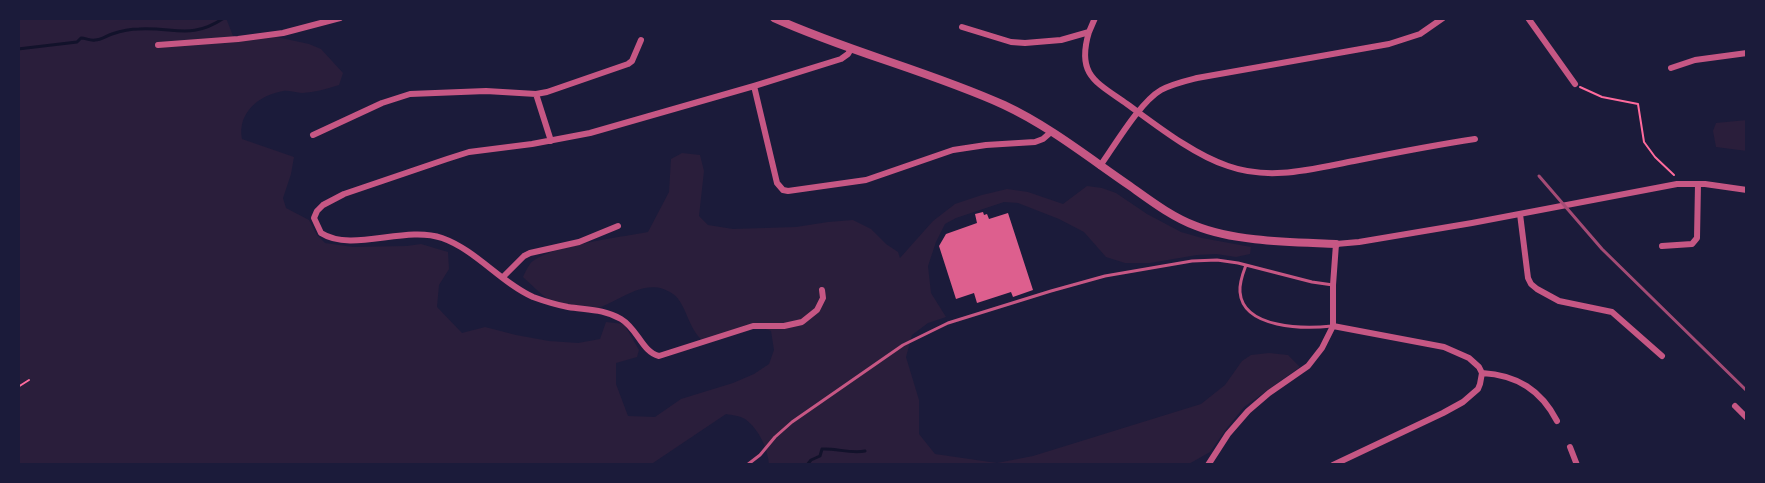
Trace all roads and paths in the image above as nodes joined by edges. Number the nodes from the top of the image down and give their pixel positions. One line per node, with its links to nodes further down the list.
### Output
1 (340, 18): 9 (street)
2 (774, 18): 10 (street)
3 (1095, 18): 7 (street)
4 (1443, 18): 16 (street)
5 (1528, 18): 13 (street)
6 (962, 27): 7 (street)
7 (1089, 32): 16 (street)
8 (641, 40): 15 (street)
9 (158, 45)
10 (851, 49): 14 (street); 17 (street)
11 (1747, 53): 12 (street)
12 (1671, 68)
13 (1575, 84): 22 (path)
14 (754, 86): 17 (street); 20 (street)
15 (536, 94): 18 (street); 20 (street)
16 (1139, 112): 19 (street); 21 (street)
17 (1051, 132): 21 (street)
18 (313, 135)
19 (1475, 139)
20 (551, 141): 30 (street)
21 (1100, 166): 27 (street)
22 (1676, 177)
23 (1698, 184): 24 (street); 25 (street); 28 (street)
24 (1747, 190)
25 (1520, 214): 27 (street); 34 (street)
26 (618, 226): 30 (street)
27 (1336, 244): 31 (street)
28 (1662, 246)
29 (1246, 265): 31 (lane); 33 (lane); 42 (lane)
30 (503, 277): 32 (street)
31 (1333, 285): 33 (street)
32 (822, 290)
33 (1333, 326): 35 (street); 43 (street)
34 (1662, 356)
35 (1482, 373): 40 (street); 44 (street)
36 (29, 380): 37 (path)
37 (18, 387)
38 (1735, 406): 39 (street)
39 (1747, 418)
40 (1557, 421)
41 (1570, 447): 45 (street)
42 (749, 465)
43 (1208, 465)
44 (1333, 465)
45 (1577, 465)

